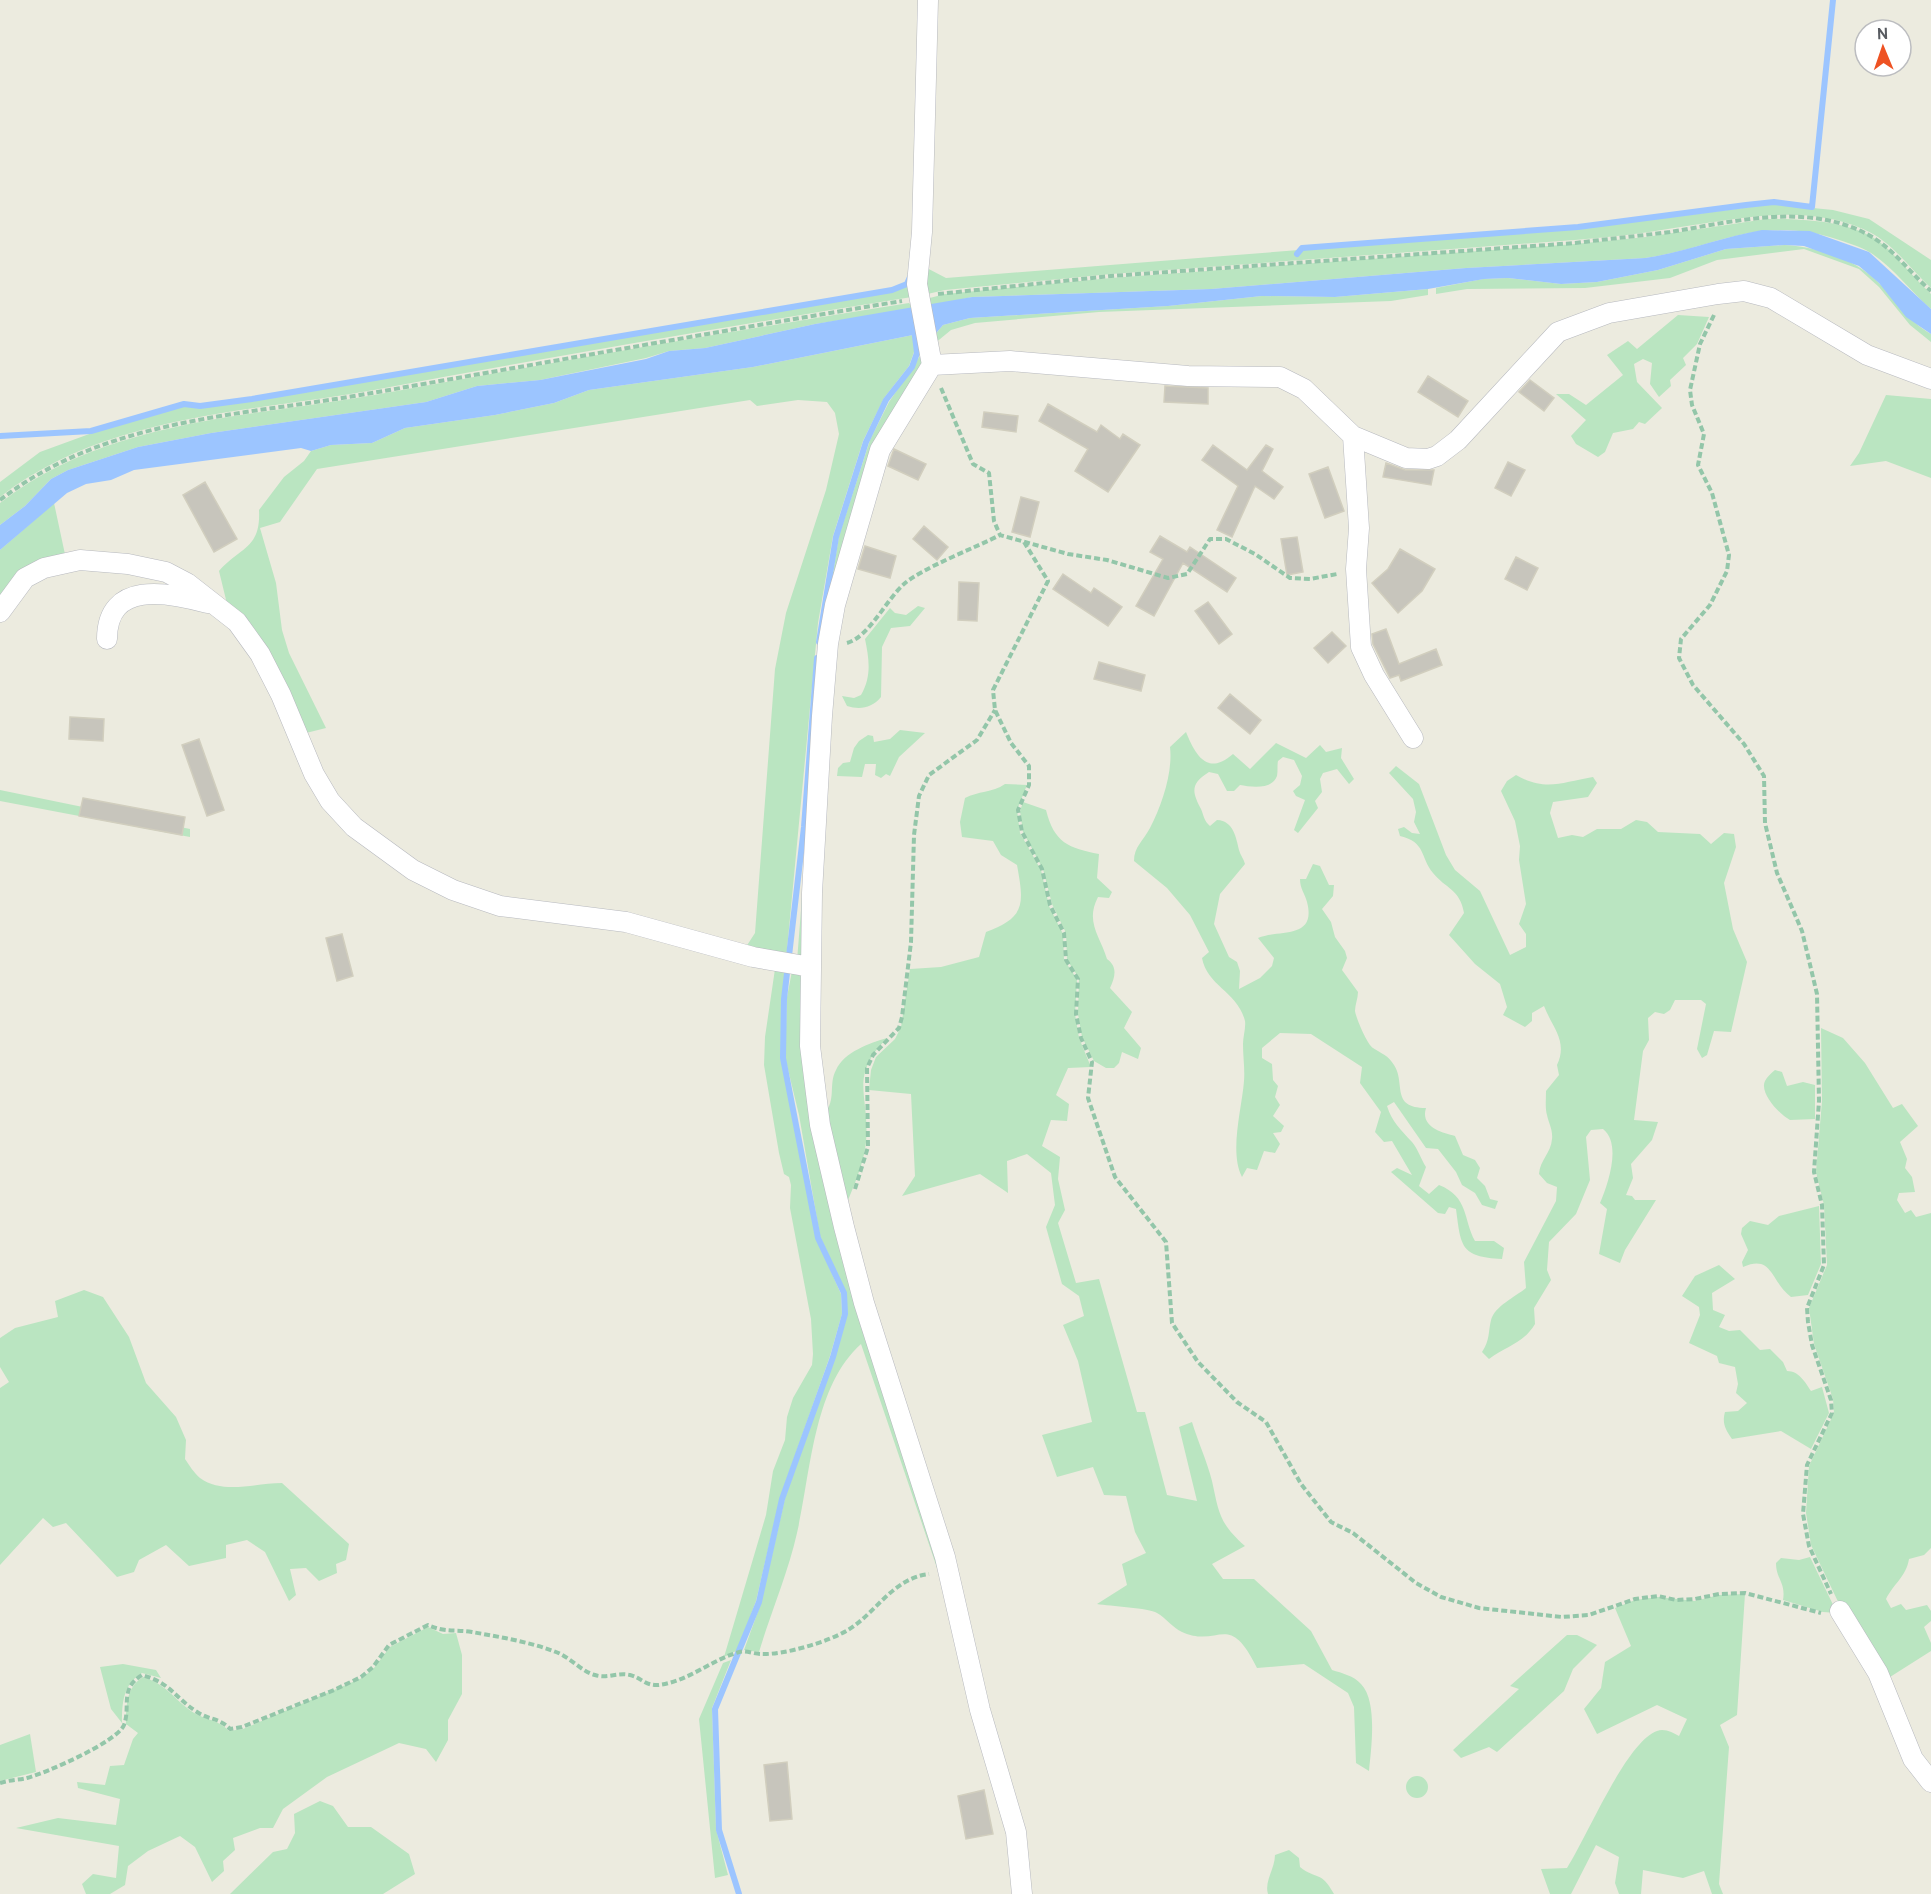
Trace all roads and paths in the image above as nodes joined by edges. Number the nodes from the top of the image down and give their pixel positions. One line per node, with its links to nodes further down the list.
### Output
1 (928, 0): 3 (street)
2 (1931, 291): 3 (path)
3 (920, 298): 5 (street); 8 (path)
4 (1705, 312): 21 (path)
5 (932, 365): 7 (street); 9 (path); 15 (street)
6 (1931, 379): 7 (street)
7 (1353, 436): 11 (street)
8 (0, 500)
9 (1000, 535): 10 (path); 15 (path)
10 (1024, 542): 11 (path); 16 (path)
11 (1356, 569): 17 (street)
12 (211, 604): 13 (street); 14 (street); 18 (street)
13 (0, 612)
14 (107, 639)
15 (828, 644): 18 (street)
16 (995, 710): 19 (path); 21 (path)
17 (1413, 738)
18 (798, 965): 19 (street)
19 (844, 1227): 20 (street)
20 (948, 1571): 23 (path); 24 (street)
21 (1845, 1619): 22 (street)
22 (1931, 1782)
23 (0, 1783)
24 (1022, 1894)

